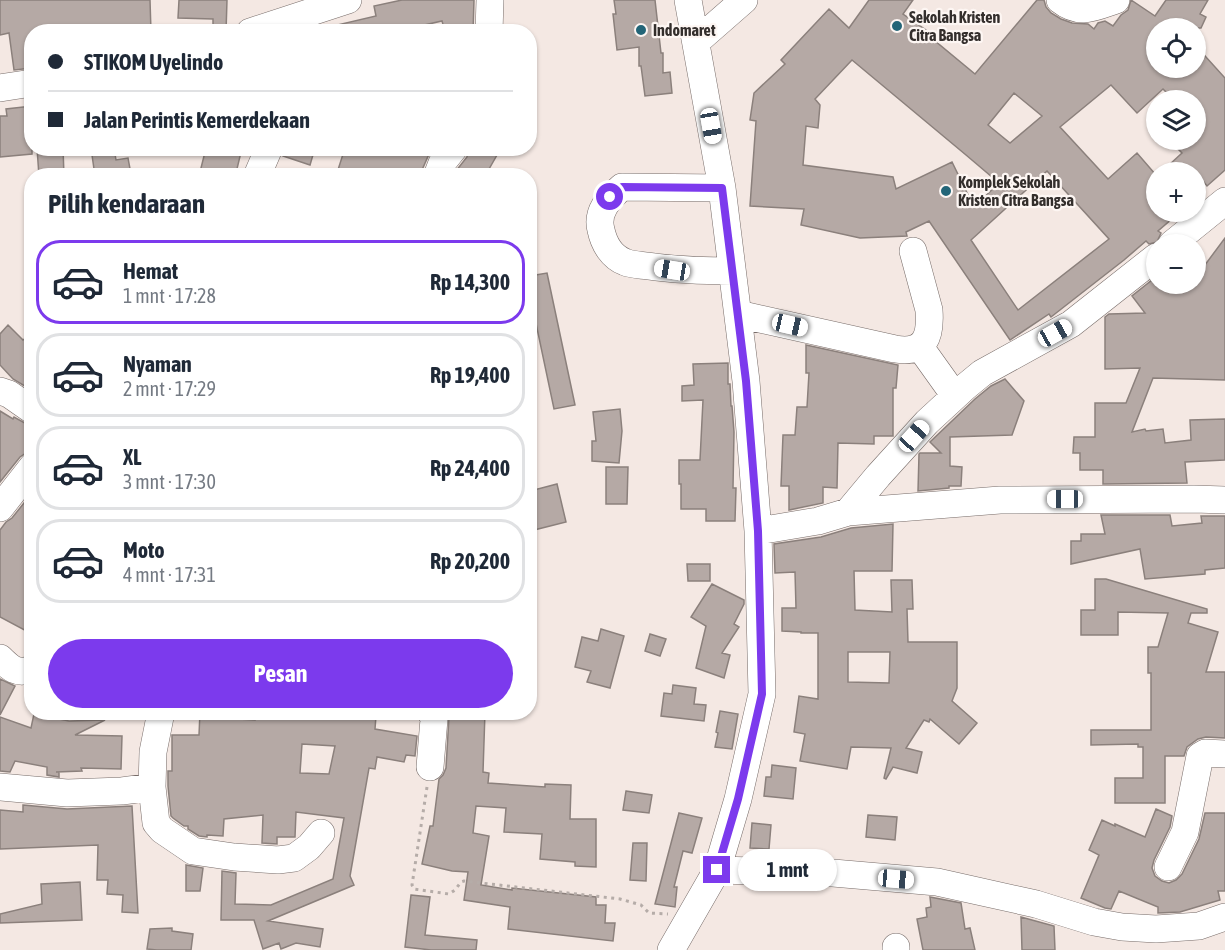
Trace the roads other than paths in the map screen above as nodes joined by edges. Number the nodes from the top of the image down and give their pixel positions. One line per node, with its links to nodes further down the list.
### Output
1 (348, 0): 7 (street)
2 (490, 0): 8 (street)
3 (688, 0): 9 (street)
4 (744, 0): 9 (street)
5 (1060, 0): 6 (street)
6 (1116, 0)
7 (278, 24)
8 (489, 24)
9 (696, 42): 12 (street)
10 (24, 84): 11 (street)
11 (0, 88)
12 (722, 188): 17 (street); 17 (street)
13 (1225, 201): 14 (street)
14 (1184, 234)
15 (913, 251): 19 (street)
16 (1146, 265): 21 (street)
17 (732, 272): 18 (street)
18 (738, 314): 19 (street); 27 (street)
19 (920, 347): 21 (street)
20 (0, 391): 22 (street)
21 (955, 396): 26 (street)
22 (24, 404)
23 (24, 477): 25 (street)
24 (1225, 500): 26 (street)
25 (0, 508)
26 (848, 512): 27 (street)
27 (758, 531): 38 (street)
28 (0, 658): 29 (street)
29 (24, 672)
30 (159, 720): 35 (street)
31 (434, 720): 33 (street)
32 (1225, 754): 37 (street)
33 (430, 767)
34 (0, 787): 35 (street)
35 (152, 787): 36 (street)
36 (321, 833)
37 (1168, 867)
38 (717, 870): 39 (street); 40 (street)
39 (1225, 917)
40 (671, 950)

